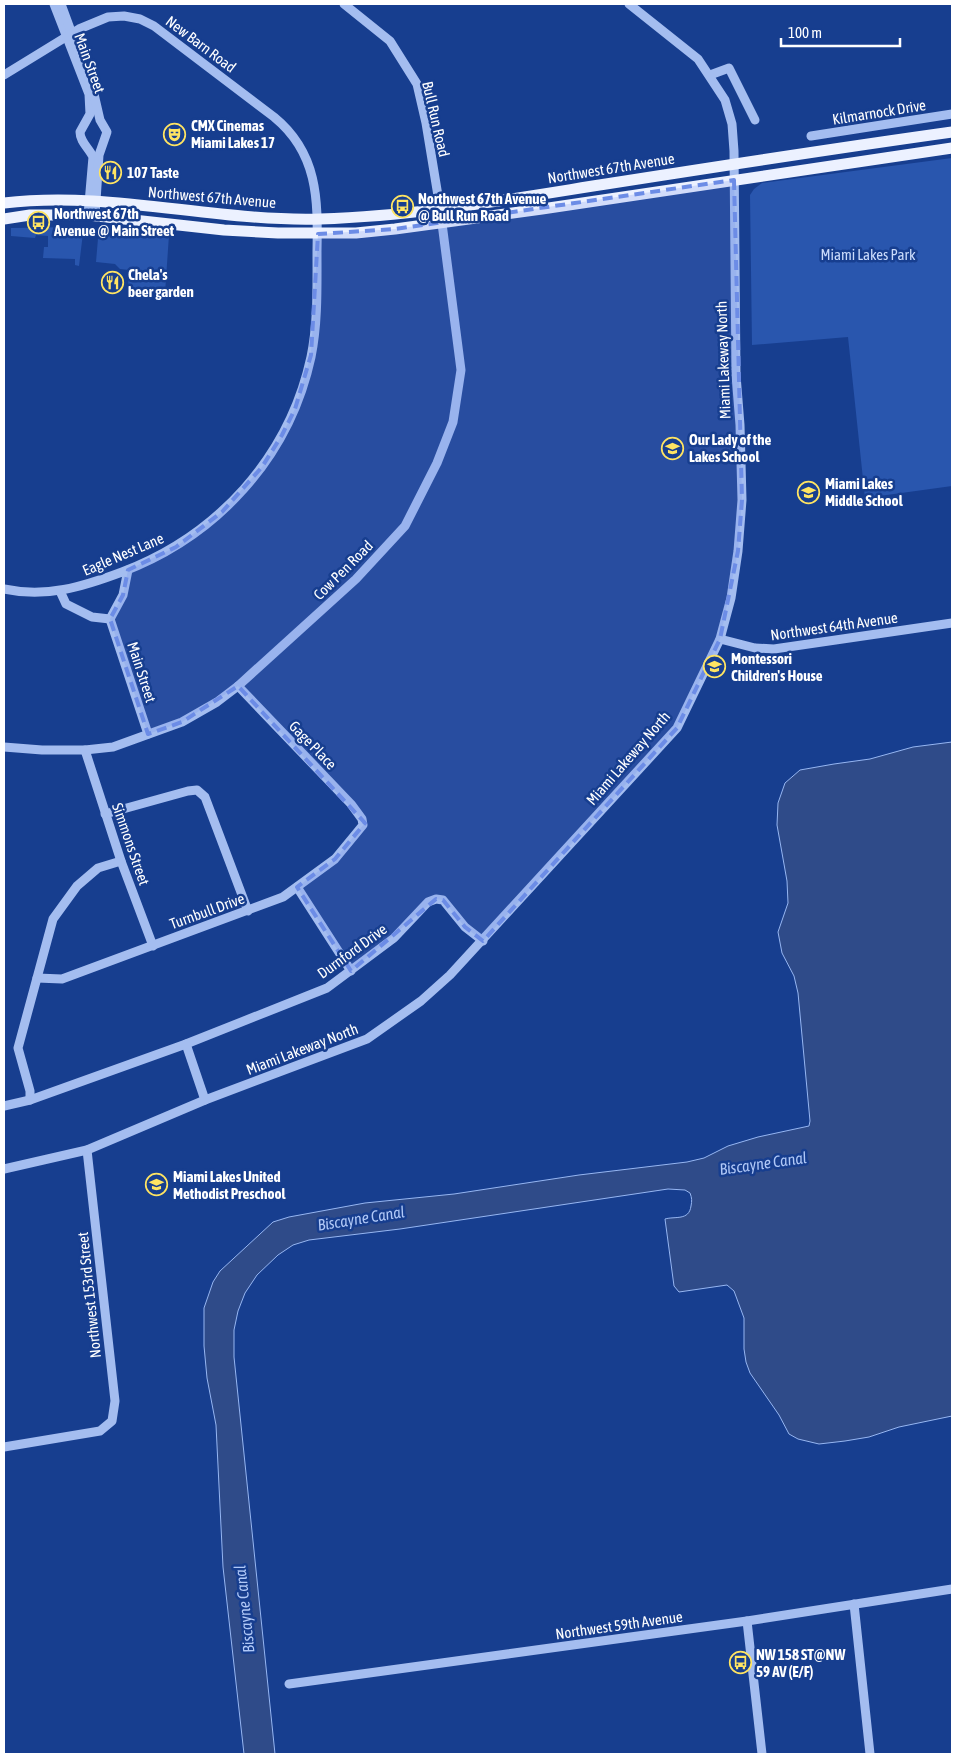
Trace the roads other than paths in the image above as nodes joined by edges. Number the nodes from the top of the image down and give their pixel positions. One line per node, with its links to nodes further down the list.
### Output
1 (54, 4): 5 (street, Main Street)
2 (61, 4): 5 (street, Main Street)
3 (344, 4): 19 (street, Bull Run Road)
4 (629, 4): 7 (street, Miami Lakeway North)
5 (69, 35): 6 (street, New Barn Road); 17 (street, Main Street); 17 (street, Main Street); 22 (street, New Barn Road)
6 (4, 75)
7 (710, 75): 9 (street); 15 (street, Miami Lakeway North)
8 (952, 114): 11 (street, Kilmarnock Drive)
9 (755, 120)
10 (952, 132): 12 (main road, Northwest 67th Avenue)
11 (811, 136)
12 (905, 138): 14 (main road); 15 (main road, Northwest 67th Avenue)
13 (952, 148): 14 (main road, Northwest 67th Avenue)
14 (908, 154): 16 (main road, Northwest 67th Avenue)
15 (734, 165): 16 (street, Miami Lakeway North); 19 (main road, Northwest 67th Avenue)
16 (734, 180): 23 (main road, Northwest 67th Avenue); 30 (street, Miami Lakeway North)
17 (93, 201): 18 (main road, Northwest 67th Avenue); 20 (street, Main Street); 22 (main road, Northwest 67th Avenue)
18 (4, 203)
19 (440, 208): 22 (main road, Northwest 67th Avenue); 23 (street, Cow Pen Road)
20 (91, 216): 21 (main road, Northwest 67th Avenue); 24 (main road, Northwest 67th Avenue)
21 (4, 219)
22 (318, 219): 24 (street, Eagle Nest Lane)
23 (442, 223): 24 (main road, Northwest 67th Avenue); 31 (street, Cow Pen Road)
24 (318, 234): 25 (street, Eagle Nest Lane)
25 (128, 570): 27 (street, Eagle Nest Lane); 28 (street)
26 (4, 589): 27 (street, Eagle Nest Lane)
27 (60, 591): 28 (street)
28 (110, 619): 32 (street, Main Street)
29 (952, 623): 30 (street, Northwest 64th Avenue)
30 (720, 639): 40 (street, Miami Lakeway North)
31 (238, 686): 32 (street, Cow Pen Road); 36 (street, Gage Place)
32 (148, 734): 34 (street, Cow Pen Road)
33 (4, 747): 34 (street, Cow Pen Road)
34 (85, 750): 35 (street, Simmons Street)
35 (105, 814): 37 (street, Simmons Street); 39 (street)
36 (363, 825): 38 (street, Turnbull Drive)
37 (121, 861): 41 (street, Simmons Street); 43 (street)
38 (297, 887): 39 (street, Turnbull Drive); 42 (street)
39 (248, 911): 41 (street, Turnbull Drive)
40 (483, 941): 42 (street, Durnford Drive); 46 (street, Miami Lakeway North)
41 (153, 946): 43 (street, Turnbull Drive)
42 (351, 971): 44 (street, Durnford Drive)
43 (38, 978): 45 (street)
44 (186, 1044): 45 (street, Durnford Drive); 46 (street)
45 (30, 1100): 47 (street, Durnford Drive)
46 (205, 1100): 48 (street, Miami Lakeway North)
47 (4, 1106)
48 (87, 1150): 49 (street, Miami Lakeway North); 50 (street, Northwest 153rd Street)
49 (4, 1169)
50 (4, 1447)
51 (952, 1589): 52 (street, Northwest 59th Avenue)
52 (854, 1604): 53 (street, Northwest 59th Avenue); 56 (street)
53 (747, 1621): 54 (street, Northwest 59th Avenue); 55 (street)
54 (289, 1684)
55 (762, 1754)
56 (870, 1754)

